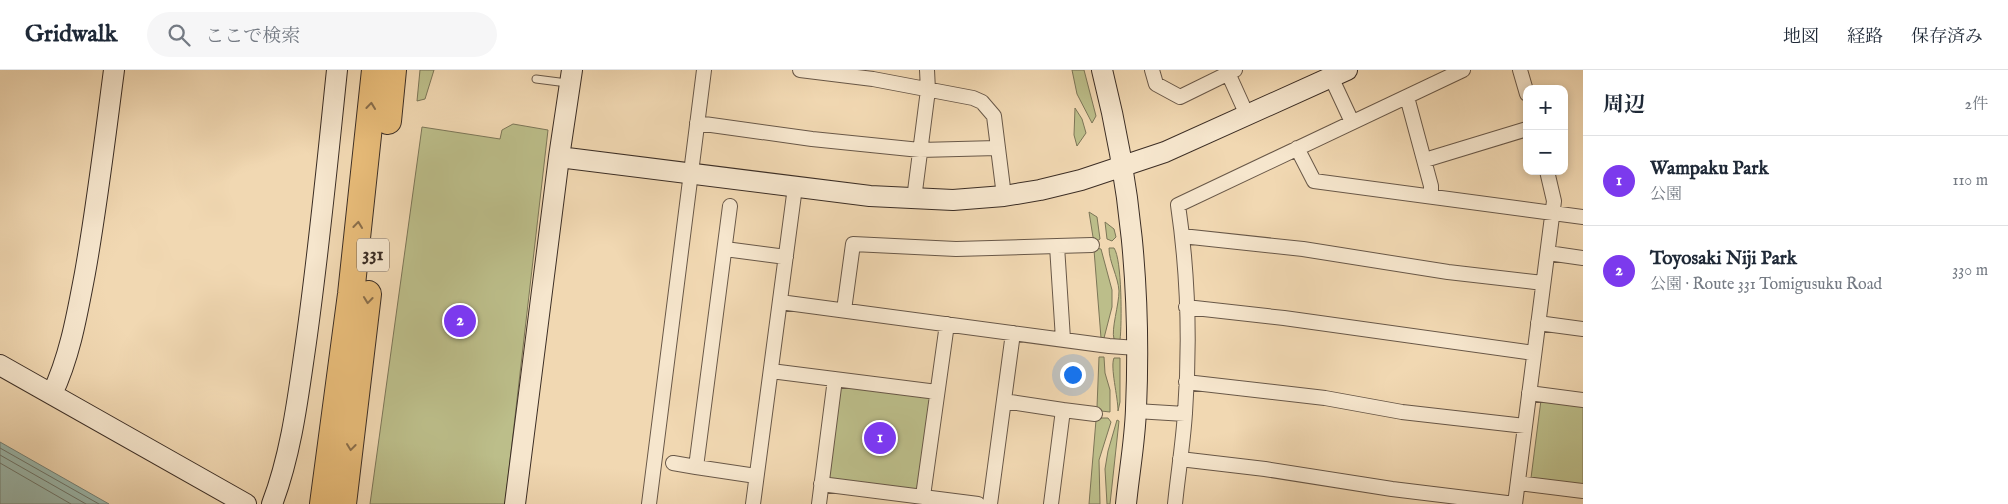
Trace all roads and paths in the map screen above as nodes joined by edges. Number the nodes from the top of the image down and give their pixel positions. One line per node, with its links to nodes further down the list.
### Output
1 (114, 70): 62 (street)
2 (337, 70): 80 (street)
3 (375, 70): 63 (highway, 331, one-way to 3)
4 (393, 70): 63 (highway, 331, one-way to 63)
5 (704, 70): 21 (street)
6 (800, 70): 17 (street)
7 (928, 70): 17 (street)
8 (1102, 70): 28 (street)
9 (1152, 70): 12 (street)
10 (1463, 70): 18 (street)
11 (1520, 70): 16 (street)
12 (1232, 72): 19 (street)
13 (1339, 74): 19 (street); 20 (street)
14 (571, 77): 15 (lane); 26 (street)
15 (536, 79)
16 (1524, 85)
17 (928, 90): 23 (street); 25 (street)
18 (1407, 96): 20 (street); 27 (street)
19 (1247, 115): 28 (street)
20 (1352, 122): 24 (street)
21 (697, 123): 25 (street); 29 (street)
22 (1524, 130): 27 (street)
23 (997, 148): 25 (street); 32 (street)
24 (1297, 148): 33 (street); 38 (street)
25 (920, 150): 34 (street)
26 (559, 157): 29 (street); 83 (street)
27 (1425, 160): 33 (street)
28 (1124, 167): 32 (street); 54 (street)
29 (691, 172): 31 (street); 84 (street)
30 (1548, 175): 36 (street)
31 (795, 187): 34 (street); 43 (street)
32 (1004, 196): 34 (street)
33 (1431, 196): 36 (street)
34 (914, 199)
35 (730, 206): 41 (street)
36 (1553, 213): 37 (street); 42 (street)
37 (1583, 217)
38 (1182, 236): 45 (street); 47 (street)
39 (1092, 245): 40 (street)
40 (1057, 246): 48 (street); 53 (street)
41 (725, 249): 43 (street); 73 (street)
42 (1548, 253): 44 (street); 45 (street)
43 (786, 257): 46 (street)
44 (1583, 258)
45 (1544, 283): 49 (street)
46 (780, 302): 48 (street); 57 (street)
47 (1186, 307): 55 (street); 59 (street)
48 (844, 310): 50 (street)
49 (1538, 323): 51 (street); 55 (street)
50 (947, 324): 52 (street); 60 (street)
51 (1583, 329)
52 (1013, 333): 53 (street); 65 (street)
53 (1063, 339): 54 (street)
54 (1137, 348): 67 (street)
55 (1534, 353): 61 (street)
56 (0, 365): 62 (street)
57 (771, 371): 58 (street); 74 (street)
58 (835, 379): 60 (street); 76 (street)
59 (1186, 382): 69 (street); 70 (street)
60 (937, 392): 78 (street)
61 (1528, 393): 64 (street); 70 (street)
62 (52, 394): 79 (street)
63 (347, 397): 81 (highway, 331); 82 (highway, 331, one-way to 82)
64 (1583, 400)
65 (1004, 401): 66 (street); 88 (street)
66 (1063, 410): 68 (street); 89 (street)
67 (1136, 411): 69 (street); 90 (street)
68 (1094, 414)
69 (1185, 414): 71 (street)
70 (1524, 426): 75 (street)
71 (1180, 460): 75 (street); 91 (street)
72 (673, 464): 73 (street)
73 (696, 467): 74 (street)
74 (756, 476): 85 (street)
75 (1518, 483): 77 (street)
76 (822, 484): 78 (street); 86 (street)
77 (1583, 491)
78 (923, 496): 87 (street)
79 (246, 504)
80 (272, 504)
81 (323, 504)
82 (344, 504)
83 (514, 504)
84 (649, 504)
85 (752, 504)
86 (819, 504)
87 (978, 504)
88 (990, 504)
89 (1051, 504)
90 (1126, 504)
91 (1175, 504)

